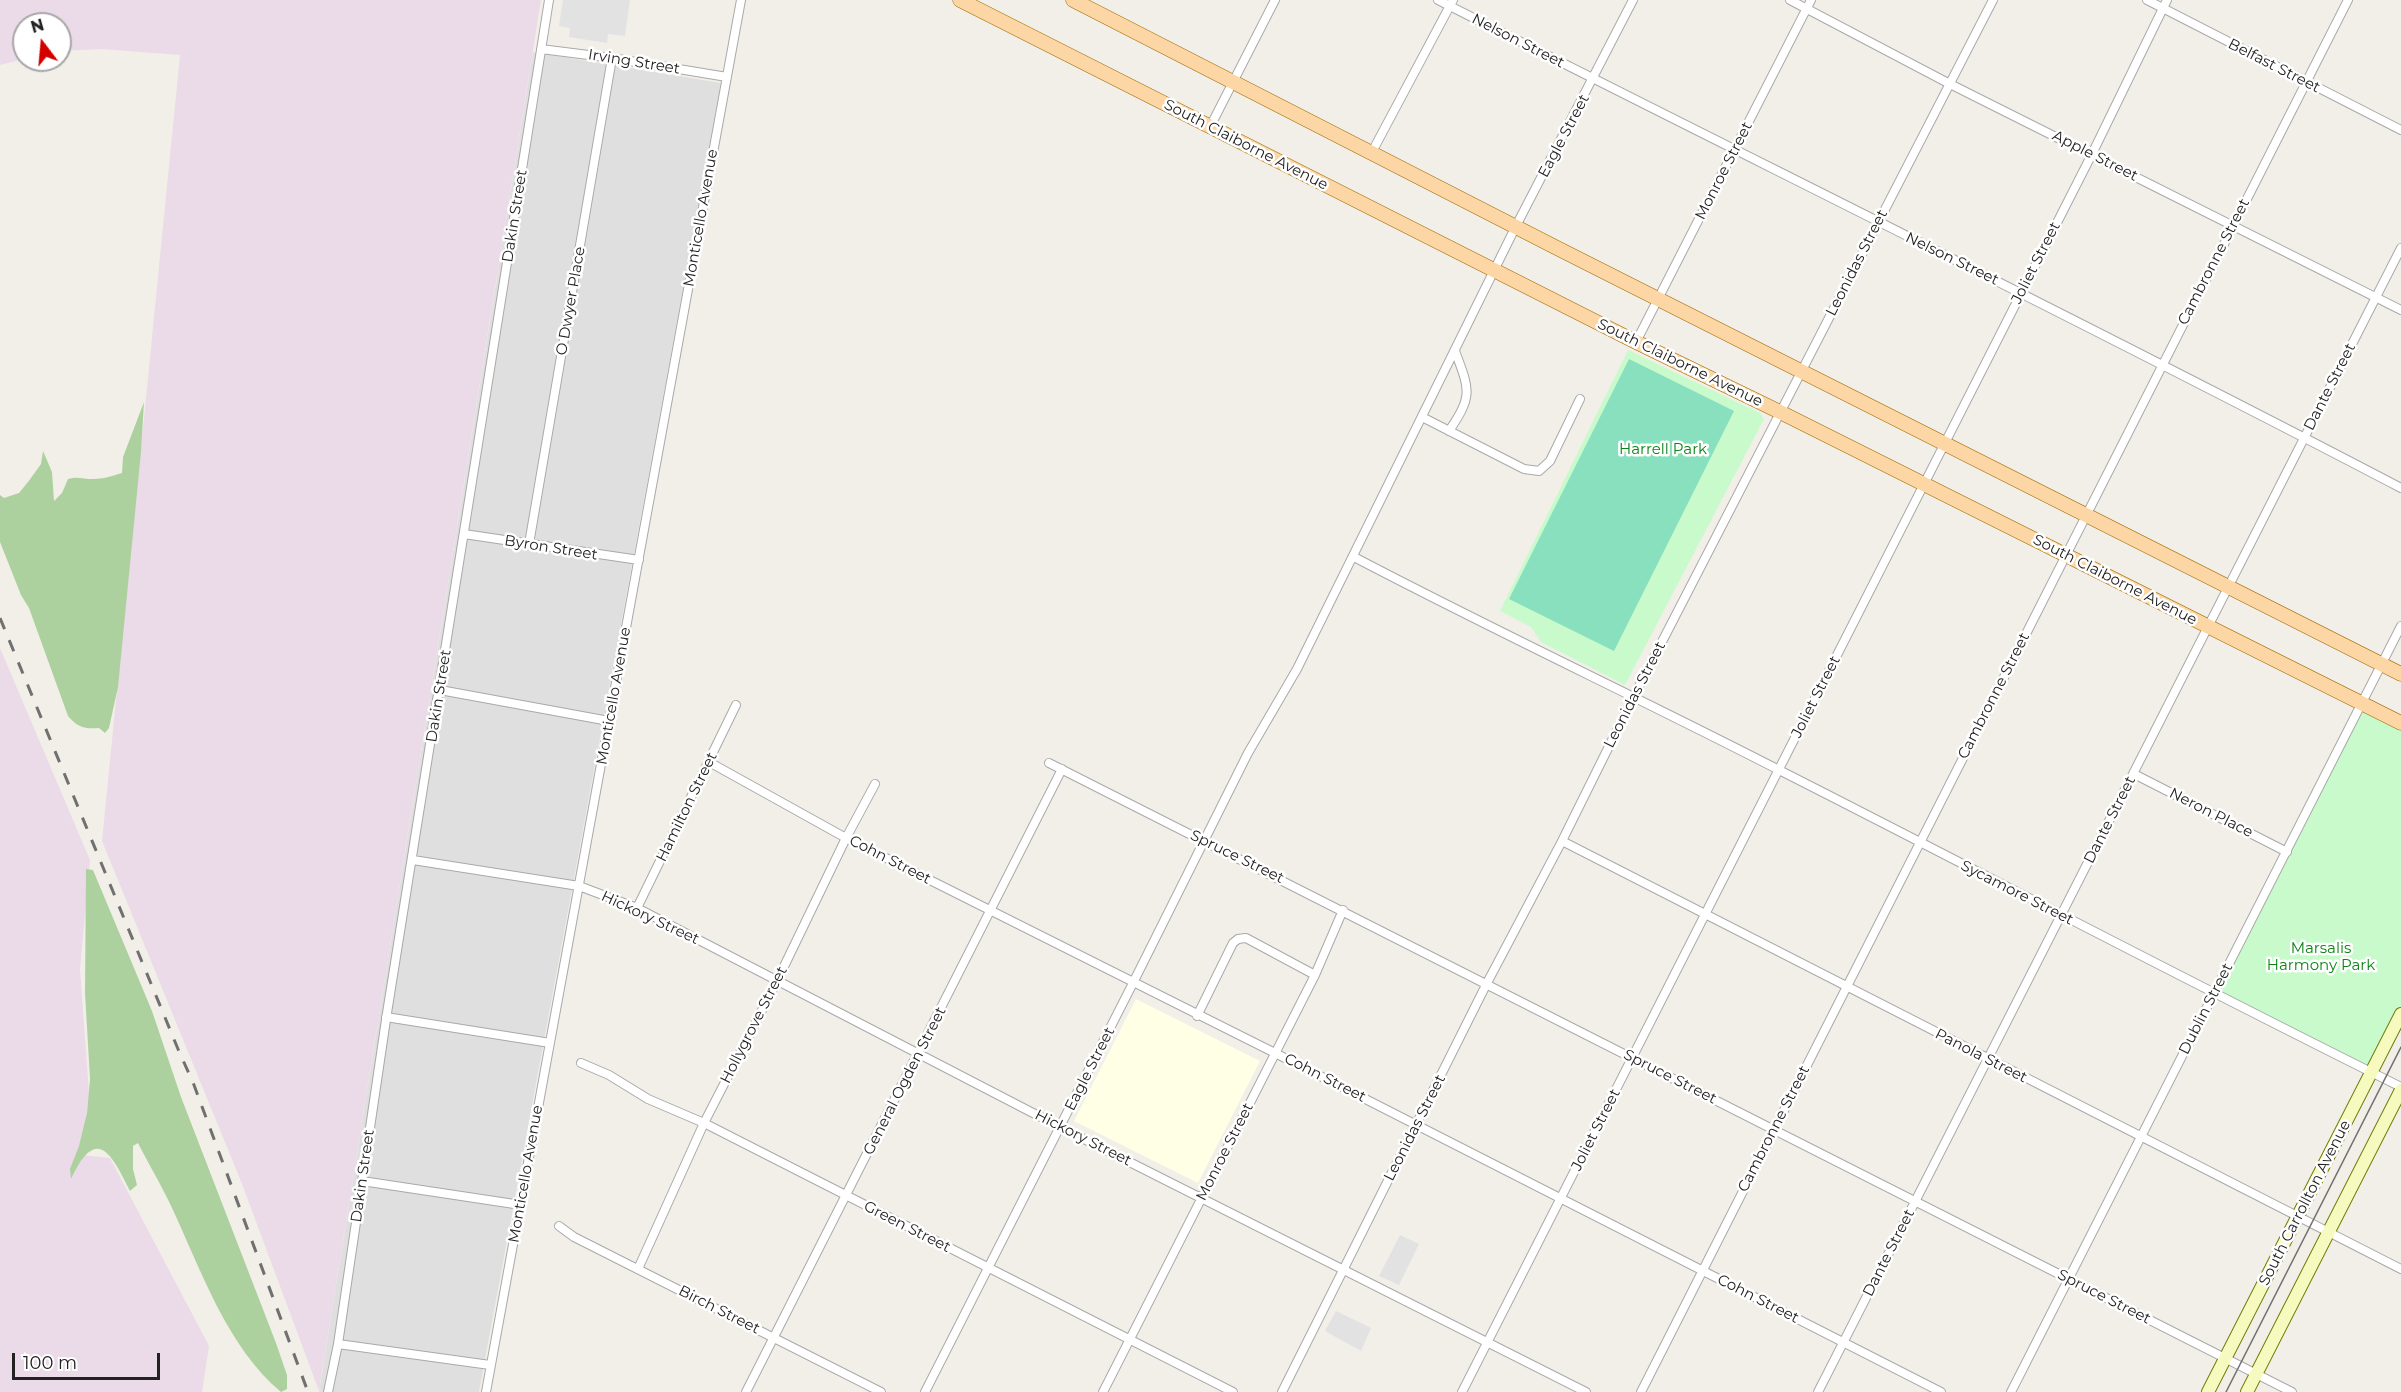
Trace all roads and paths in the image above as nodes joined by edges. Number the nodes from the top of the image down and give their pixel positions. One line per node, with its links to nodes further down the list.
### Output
1 (549, 0): 16 (street, Dakin Street)
2 (741, 0): 18 (street, Monticello Avenue)
3 (960, 0): 23 (main road, South Claiborne Avenue)
4 (1073, 0): 15 (main road)
5 (1275, 0): 20 (street)
6 (1438, 0): 12 (street, Nelson Street)
7 (1633, 0): 19 (street, Eagle Street)
8 (1790, 0): 13 (street, Apple Street)
9 (1993, 0): 22 (street, Leonidas Street)
10 (2147, 0): 14 (street, Belfast Street)
11 (2348, 0): 21 (street, Cambronne Street)
12 (1451, 3): 19 (street, Nelson Street); 26 (street)
13 (1809, 4): 22 (street, Apple Street); 25 (street, Monroe Street)
14 (2165, 4): 21 (street, Belfast Street); 27 (street, Joliet Street)
15 (1097, 5): 20 (main road)
16 (541, 49): 17 (street, Irving Street); 50 (street, Dakin Street)
17 (612, 58): 18 (street, Irving Street); 51 (street, O Dwyer Place)
18 (727, 77): 54 (street, Monticello Avenue)
19 (1594, 79): 25 (street, Nelson Street); 29 (street, Eagle Street)
20 (1234, 82): 23 (street); 26 (main road)
21 (2307, 83): 24 (street, Belfast Street); 30 (street, Cambronne Street)
22 (1950, 84): 27 (street, Apple Street); 28 (street, Leonidas Street)
23 (1210, 127): 32 (main road, South Claiborne Avenue)
24 (2401, 130)
25 (1735, 150): 28 (street, Nelson Street); 35 (street, Monroe Street)
26 (1372, 152): 29 (main road)
27 (2092, 154): 30 (street, Apple Street); 33 (street, Joliet Street)
28 (1877, 223): 33 (street, Nelson Street); 40 (street, Leonidas Street)
29 (1516, 226): 32 (street, Eagle Street); 35 (main road)
30 (2233, 226): 34 (street, Apple Street); 39 (street, Cambronne Street)
31 (2401, 248): 34 (street, Dante Street)
32 (1493, 271): 37 (main road, South Claiborne Avenue); 38 (street, Eagle Street)
33 (2021, 292): 39 (street, Nelson Street); 46 (street, Joliet Street)
34 (2376, 297): 36 (street, Apple Street); 45 (street, Dante Street)
35 (1659, 299): 37 (street, Monroe Street); 40 (main road)
36 (2401, 310)
37 (1636, 342): 42 (main road, South Claiborne Avenue)
38 (1455, 351): 43 (street, Eagle Street); 44 (street)
39 (2161, 366): 45 (street, Nelson Street); 49 (street, Cambronne Street)
40 (1802, 371): 42 (street, Leonidas Street); 46 (main road)
41 (1580, 399): 44 (street)
42 (1780, 412): 47 (main road, South Claiborne Avenue); 61 (street, Leonidas Street)
43 (1422, 417): 44 (street); 53 (street, Eagle Street)
44 (1449, 431)
45 (2304, 437): 48 (street, Nelson Street); 55 (street, Dante Street)
46 (1944, 442): 47 (street, Joliet Street); 49 (main road)
47 (1924, 484): 52 (main road, South Claiborne Avenue); 69 (street, Joliet Street)
48 (2401, 488)
49 (2086, 514): 52 (street, Cambronne Street); 55 (main road)
50 (464, 534): 51 (street, Byron Street); 60 (street, Dakin Street)
51 (529, 544): 54 (street, Byron Street)
52 (2066, 555): 57 (main road, South Claiborne Avenue); 75 (street, Cambronne Street)
53 (1354, 557): 61 (street, Sycamore Street); 73 (street, Eagle Street)
54 (639, 561): 64 (street, Monticello Avenue)
55 (2229, 587): 57 (street, Dante Street); 58 (main road)
56 (2401, 626): 58 (street, Dublin Street)
57 (2210, 627): 62 (main road, South Claiborne Avenue); 70 (street, Dante Street)
58 (2382, 664): 59 (main road); 62 (street, Dublin Street)
59 (2401, 674)
60 (440, 690): 64 (street); 77 (street, Dakin Street)
61 (1634, 698): 69 (street, Sycamore Street); 74 (street, Leonidas Street)
62 (2362, 703): 65 (main road, South Claiborne Avenue); 76 (street, Dublin Street)
63 (736, 705): 66 (street, Hamilton Street)
64 (609, 721): 78 (street, Monticello Avenue)
65 (2401, 723)
66 (709, 762): 72 (street, Cohn Street); 79 (street, Hamilton Street)
67 (1049, 763): 68 (street, Spruce Street)
68 (1062, 769): 73 (street, Spruce Street); 81 (street, General Ogden Street)
69 (1779, 770): 75 (street, Sycamore Street); 82 (street, Joliet Street)
70 (2134, 774): 76 (street, Neron Place); 83 (street, Dante Street)
71 (876, 784): 72 (street, Hollygrove Street)
72 (846, 838): 81 (street, Cohn Street); 85 (street, Hollygrove Street)
73 (1204, 841): 80 (street, Spruce Street); 86 (street, Eagle Street)
74 (1562, 841): 82 (street, Panola Street); 87 (street, Leonidas Street)
75 (1919, 843): 83 (street, Sycamore Street); 88 (street, Cambronne Street)
76 (2287, 852): 89 (street, Dublin Street)
77 (412, 860): 78 (street, Hickory Street); 92 (street, Dakin Street)
78 (579, 886): 79 (street, Hickory Street); 93 (street, Monticello Avenue)
79 (637, 908): 85 (street, Hickory Street)
80 (1343, 910): 84 (street, Monroe Street); 87 (street, Spruce Street)
81 (992, 911): 86 (street, Cohn Street); 95 (street, General Ogden Street)
82 (1706, 915): 88 (street, Panola Street); 96 (street, Joliet Street)
83 (2062, 916): 89 (street, Sycamore Street); 97 (street, Dante Street)
84 (1315, 975): 91 (street); 94 (street, Monroe Street)
85 (777, 981): 95 (street, Hickory Street); 101 (street, Hollygrove Street)
86 (1133, 983): 91 (street, Cohn Street); 103 (street, Eagle Street)
87 (1487, 983): 96 (street, Spruce Street); 102 (street, Leonidas Street)
88 (1846, 987): 97 (street, Panola Street); 104 (street, Cambronne Street)
89 (2214, 993): 99 (street, Sycamore Street); 105 (street, Dublin Street)
90 (2401, 1014): 99 (main road, South Carrollton Avenue)
91 (1197, 1016): 94 (street, Cohn Street)
92 (386, 1017): 93 (street); 106 (street, Dakin Street)
93 (550, 1043): 111 (street, Monticello Avenue)
94 (1275, 1053): 102 (street, Cohn Street); 108 (street, Monroe Street)
95 (919, 1054): 103 (street, Hickory Street); 107 (street, General Ogden Street)
96 (1633, 1058): 104 (street, Spruce Street); 109 (street, Joliet Street)
97 (1986, 1059): 105 (street, Panola Street); 110 (street, Dante Street)
98 (581, 1063): 101 (street, Green Street)
99 (2371, 1072): 100 (street, Sycamore Street); 112 (main road, South Carrollton Avenue)
100 (2401, 1089): 114 (main road)
101 (704, 1123): 107 (street, Green Street); 116 (street, Hollygrove Street)
102 (1417, 1125): 109 (street, Cohn Street); 117 (street, Leonidas Street)
103 (1060, 1127): 108 (street, Hickory Street); 115 (street, Eagle Street)
104 (1774, 1129): 110 (street, Spruce Street); 119 (street, Cambronne Street)
105 (2140, 1137): 112 (street, Panola Street); 120 (street, Dublin Street)
106 (362, 1181): 111 (street); 125 (street, Dakin Street)
107 (846, 1196): 115 (street, Green Street); 121 (street, General Ogden Street)
108 (1201, 1198): 117 (street, Hickory Street); 122 (street, Monroe Street)
109 (1561, 1198): 119 (street, Cohn Street); 123 (street, Joliet Street)
110 (1915, 1201): 120 (street, Spruce Street); 124 (street, Dante Street)
111 (521, 1205): 127 (street, Monticello Avenue)
112 (2298, 1216): 114 (street, Panola Street); 126 (main road, South Carrollton Avenue)
113 (559, 1226): 116 (street, Birch Street)
114 (2329, 1232): 118 (street, Panola Street); 128 (main road)
115 (988, 1268): 122 (street, Green Street); 133 (street, Eagle Street)
116 (639, 1269): 121 (street, Birch Street)
117 (1344, 1269): 123 (street, Hickory Street); 136 (street, Leonidas Street)
118 (2401, 1269)
119 (1702, 1270): 124 (street, Cohn Street); 139 (street, Cambronne Street)
120 (2068, 1278): 126 (street, Spruce Street); 142 (street, Dublin Street)
121 (774, 1338): 131 (street, General Ogden Street); 132 (street, Birch Street)
122 (1130, 1340): 134 (street, Monroe Street); 135 (street, Green Street)
123 (1488, 1342): 137 (street, Joliet Street); 138 (street, Hickory Street)
124 (1843, 1342): 140 (street, Dante Street); 141 (street, Cohn Street)
125 (338, 1344): 127 (street); 129 (street, Dakin Street)
126 (2225, 1358): 128 (street, Spruce Street); 143 (main road, South Carrollton Avenue)
127 (490, 1365): 130 (street, Monticello Avenue)
128 (2256, 1374): 144 (main road); 145 (street, Spruce Street)
129 (328, 1392)
130 (486, 1392)
131 (746, 1392)
132 (881, 1392)
133 (926, 1392)
134 (1103, 1392)
135 (1233, 1392)
136 (1282, 1392)
137 (1462, 1392)
138 (1586, 1392)
139 (1641, 1392)
140 (1818, 1392)
141 (1941, 1392)
142 (2011, 1392)
143 (2208, 1392)
144 (2247, 1392)
145 (2292, 1392)

